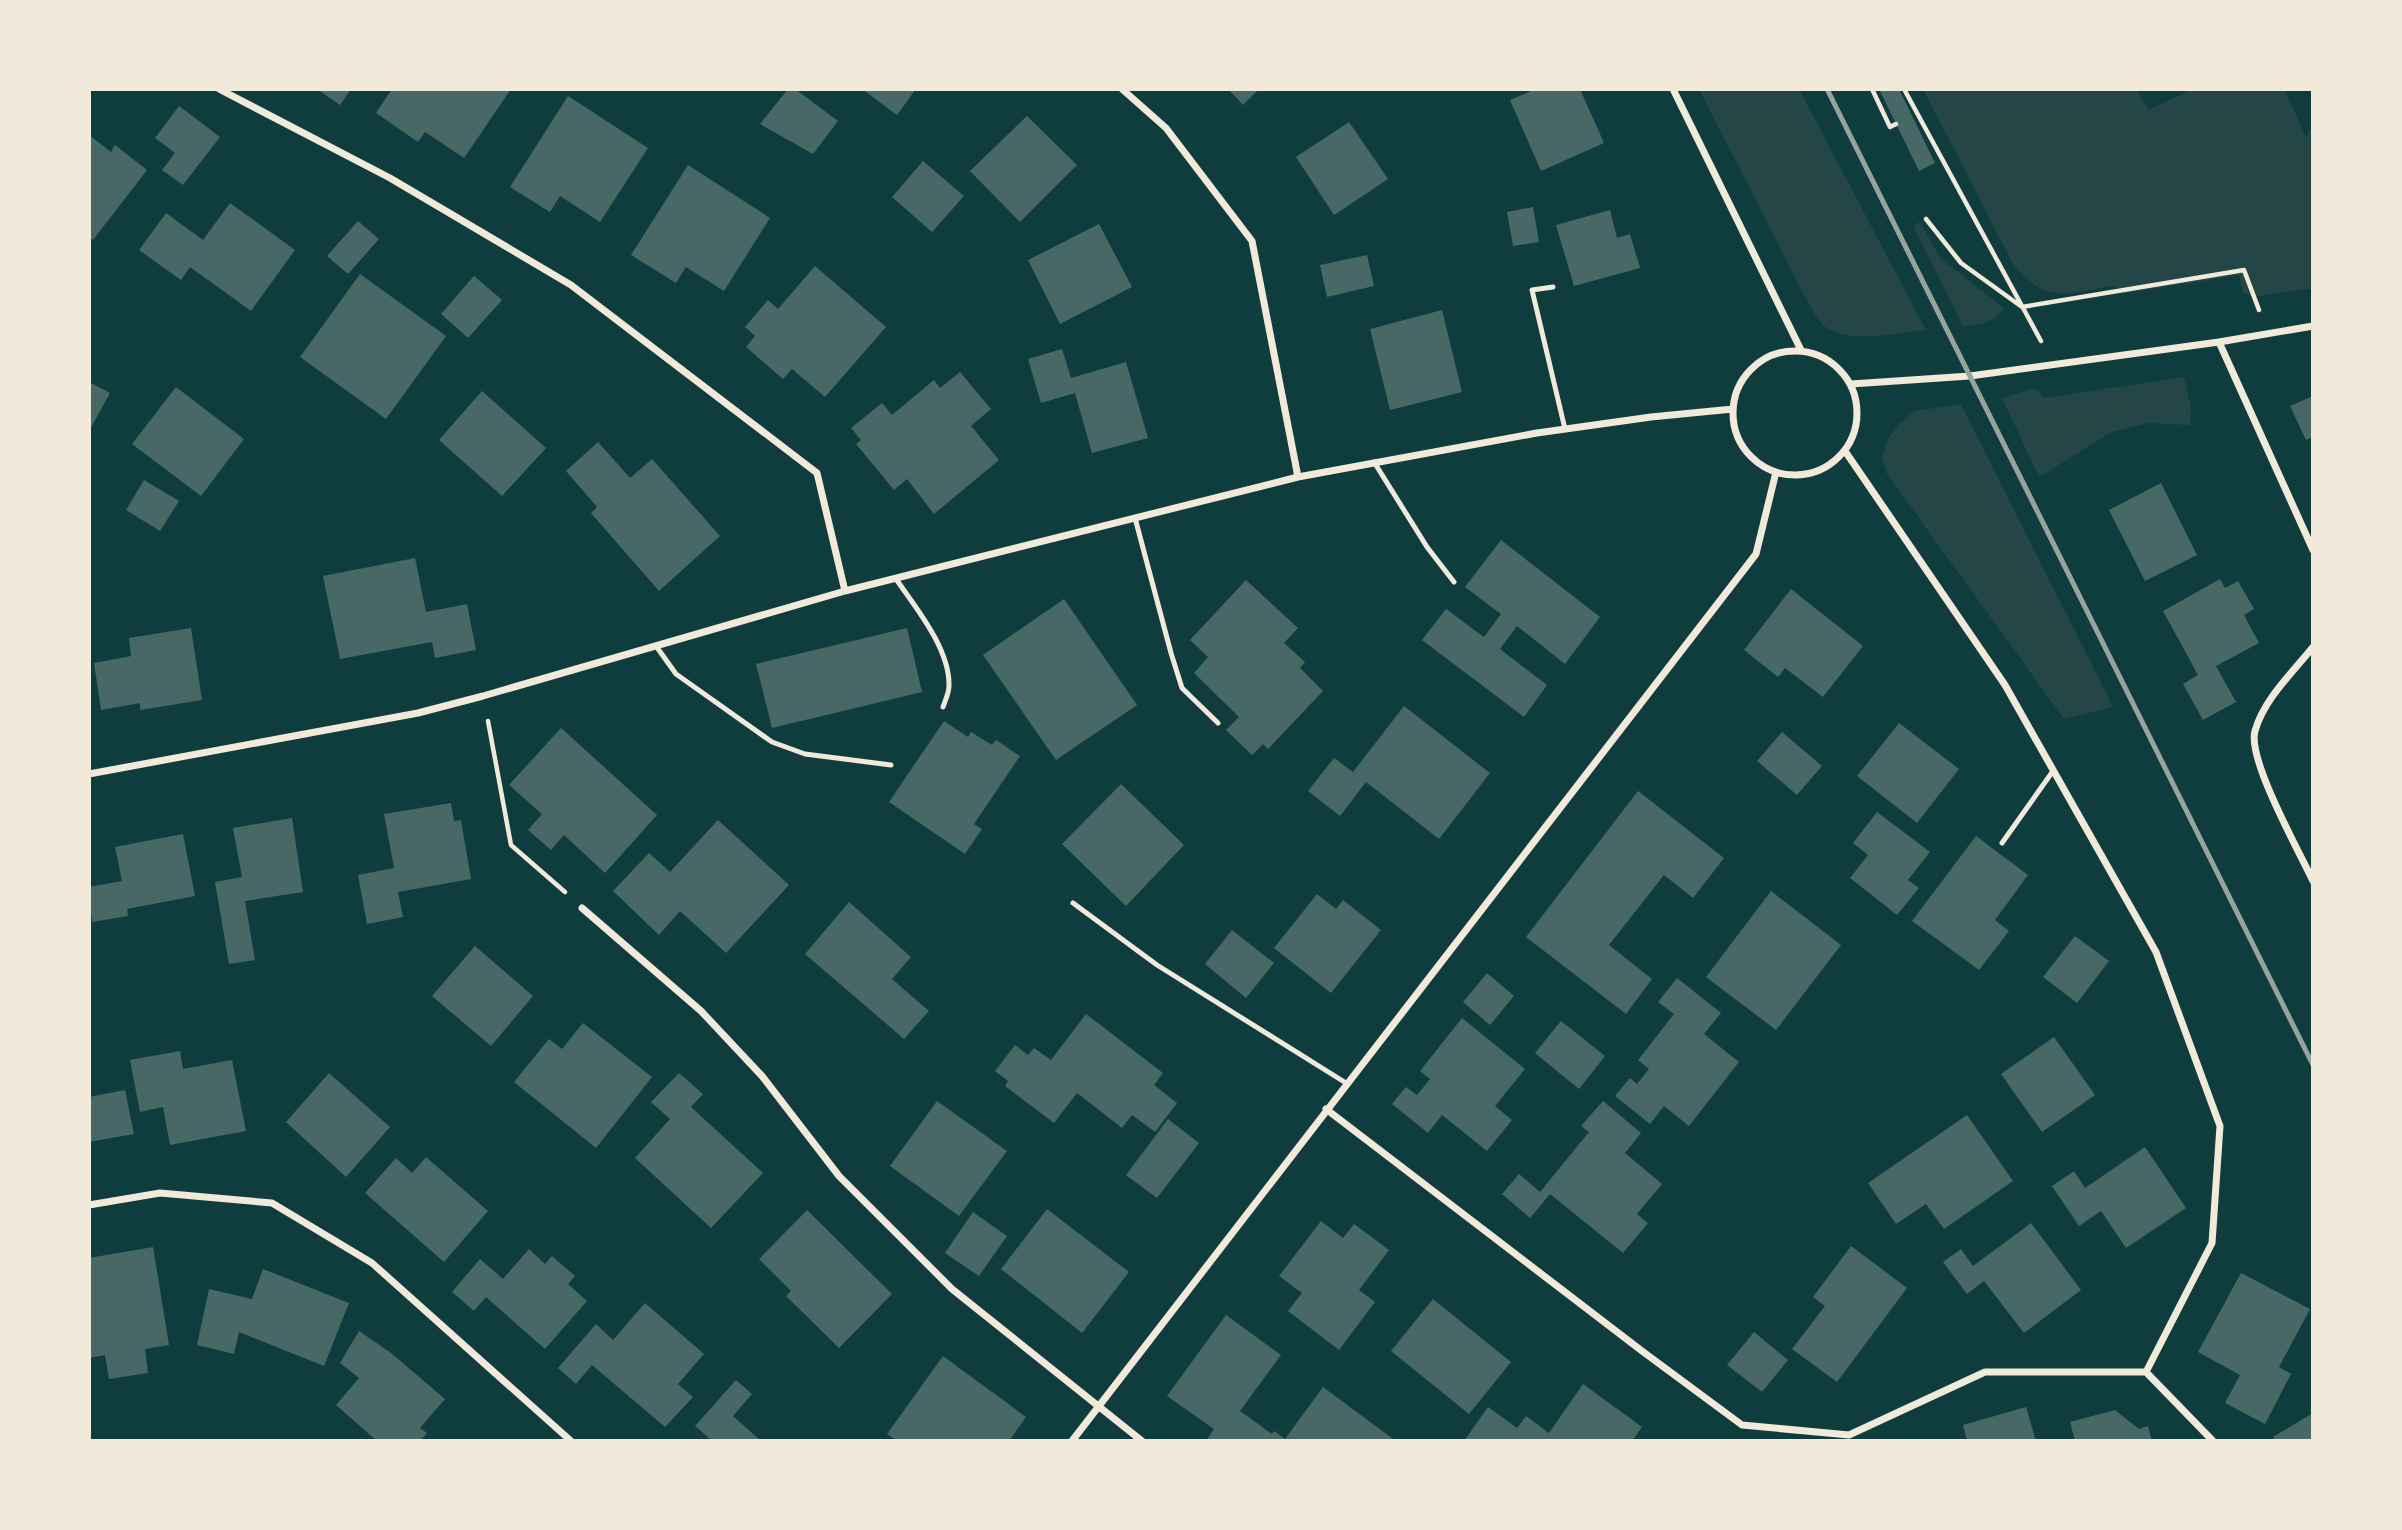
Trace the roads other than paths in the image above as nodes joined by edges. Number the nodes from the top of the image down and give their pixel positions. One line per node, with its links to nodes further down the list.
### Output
1 (219, 89): 19 (street)
2 (1122, 89): 14 (street)
3 (1673, 89): 7 (street)
4 (1553, 287): 10 (lane)
5 (2313, 326): 6 (street)
6 (2220, 342): 8 (street); 16 (street)
7 (1801, 350): 8 (street); 9 (street)
8 (1851, 384): 11 (street)
9 (1733, 409): 10 (street); 13 (street)
10 (1565, 429): 12 (street)
11 (1846, 451): 13 (street); 25 (street)
12 (1374, 462): 14 (street); 18 (lane)
13 (1776, 472): 31 (street)
14 (1298, 477): 15 (street)
15 (1135, 518): 17 (street); 23 (lane)
16 (2313, 550)
17 (896, 579): 19 (street); 22 (lane)
18 (1454, 582)
19 (845, 592): 20 (street)
20 (656, 646): 24 (lane); 26 (street)
21 (2313, 647): 28 (street)
22 (943, 707)
23 (1218, 723)
24 (891, 765)
25 (2053, 771): 27 (lane); 34 (street)
26 (89, 774)
27 (2002, 843)
28 (2313, 881)
29 (1073, 903): 31 (lane)
30 (582, 908): 35 (street)
31 (1346, 1083): 32 (street)
32 (1326, 1109): 34 (street); 35 (street)
33 (89, 1205): 36 (street)
34 (2146, 1371): 39 (street)
35 (1098, 1408): 37 (street); 38 (street)
36 (571, 1441)
37 (1072, 1441)
38 (1142, 1441)
39 (2213, 1441)

